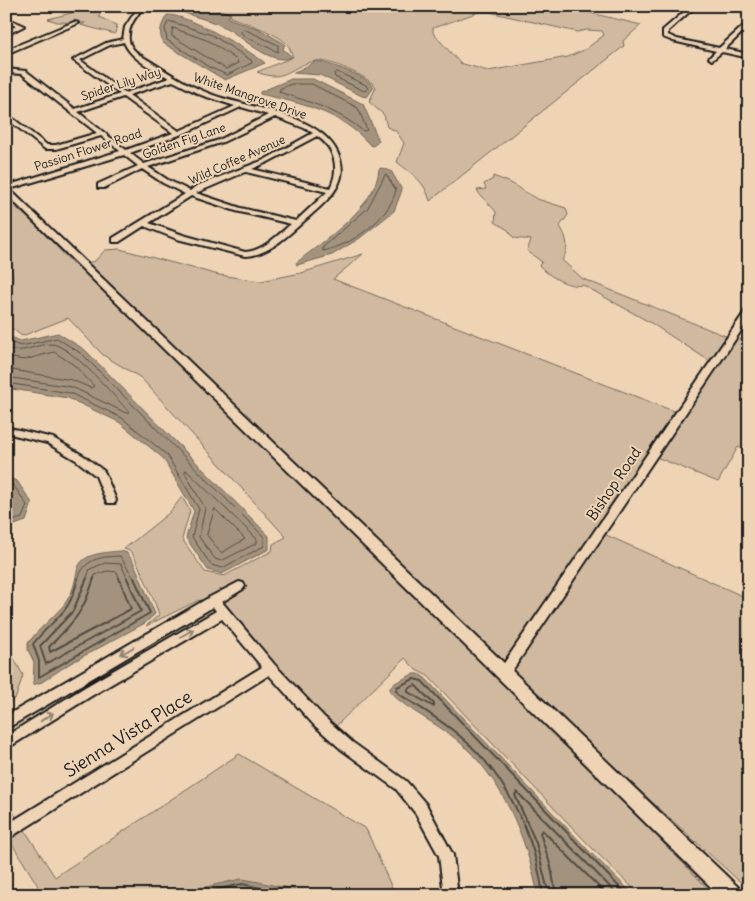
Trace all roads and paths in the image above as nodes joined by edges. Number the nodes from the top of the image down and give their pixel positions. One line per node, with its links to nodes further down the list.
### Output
1 (14, 6): 4 (street)
2 (142, 6): 8 (street)
3 (694, 6): 9 (street)
4 (6, 9)
5 (6, 20): 7 (street)
6 (749, 23): 9 (street)
7 (6, 33)
8 (126, 40): 14 (street, White Mangrove Drive); 15 (street)
9 (721, 50): 11 (street); 12 (street)
10 (6, 51): 10 (street)
11 (749, 56)
12 (712, 58)
13 (11, 69): 17 (street)
14 (173, 79): 15 (street, Spider Lily Way); 16 (street, White Mangrove Drive)
15 (125, 96): 17 (street, Spider Lily Way); 20 (street)
16 (240, 106): 18 (street, White Mangrove Drive); 20 (street, Passion Flower Road)
17 (75, 111): 21 (street)
18 (273, 114): 22 (street, White Mangrove Drive); 24 (street, Golden Fig Lane)
19 (6, 115): 21 (street)
20 (177, 133): 23 (street, Passion Flower Road)
21 (102, 134): 23 (street)
22 (318, 134): 25 (street, Wild Coffee Avenue); 29 (street, White Mangrove Drive)
23 (122, 150): 24 (street); 26 (street, Passion Flower Road); 28 (street, Passion Flower Road)
24 (143, 167): 27 (street, Golden Fig Lane); 30 (street)
25 (246, 170): 29 (street); 30 (street, Wild Coffee Avenue)
26 (6, 184)
27 (101, 186)
28 (6, 188): 41 (main road)
29 (332, 191): 32 (street)
30 (189, 194): 31 (street, Wild Coffee Avenue); 32 (street)
31 (143, 223): 32 (street); 33 (street, Wild Coffee Avenue)
32 (296, 223)
33 (116, 240)
34 (749, 312): 41 (street, Bishop Road)
35 (6, 430): 36 (street)
36 (111, 500)
37 (239, 586): 38 (street)
38 (214, 600): 39 (street); 42 (street, one-way to 42)
39 (224, 612): 40 (street); 43 (street, one-way to 39)
40 (270, 668): 44 (street, Sienna Vista Place); 45 (street)
41 (504, 673): 46 (main road)
42 (6, 723)
43 (6, 743)
44 (6, 833)
45 (451, 895)
46 (732, 895)

